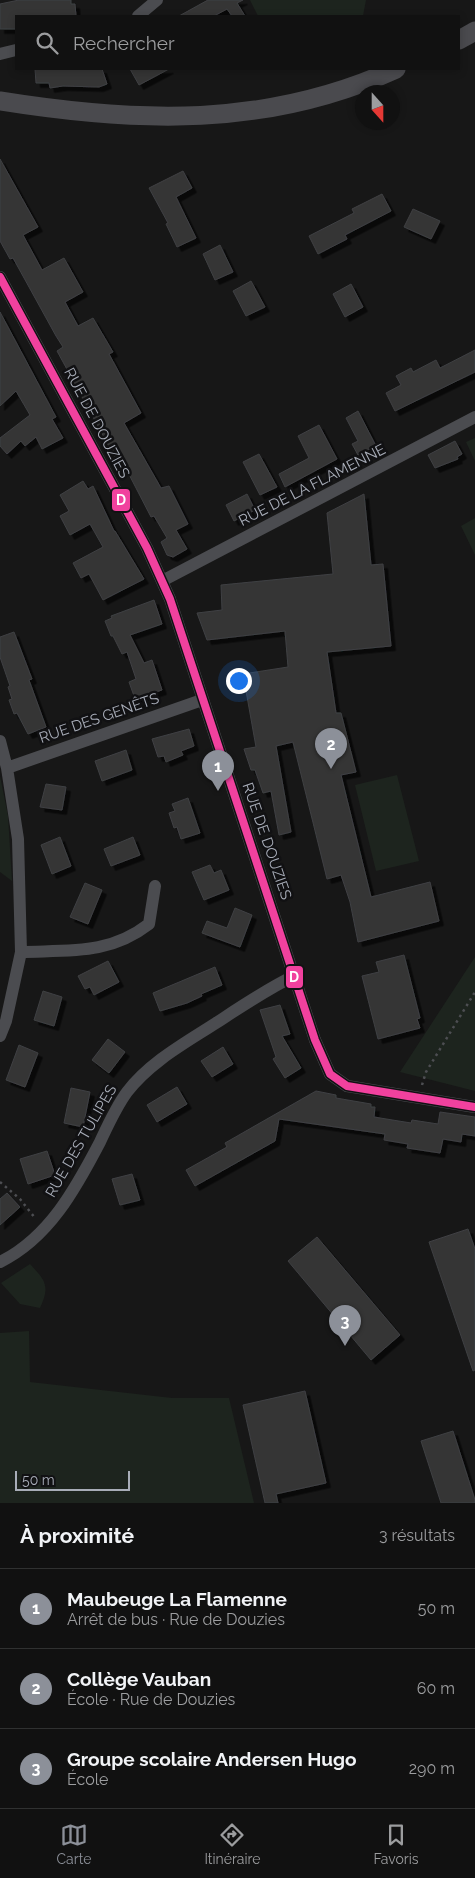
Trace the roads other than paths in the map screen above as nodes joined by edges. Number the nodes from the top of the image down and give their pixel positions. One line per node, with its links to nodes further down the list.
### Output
1 (157, 0): 2 (street)
2 (139, 15)
3 (475, 31): 4 (main road)
4 (460, 39)
5 (15, 50): 6 (street)
6 (0, 54)
7 (393, 70): 8 (main road)
8 (0, 101)
9 (0, 278): 11 (street, RUE DE DOUZIES)
10 (475, 417): 11 (street, RUE DE LA FLAMENNE)
11 (162, 582): 12 (street, RUE DE DOUZIES)
12 (202, 700): 14 (street, RUE DES GENÊTS); 17 (street, RUE DE DOUZIES)
13 (0, 742): 14 (street)
14 (7, 768): 16 (street)
15 (155, 886): 16 (street)
16 (21, 952): 18 (street)
17 (294, 976): 19 (street, RUE DE DOUZIES); 20 (street, RUE DES TULIPES)
18 (0, 1036)
19 (475, 1107)
20 (0, 1262)

